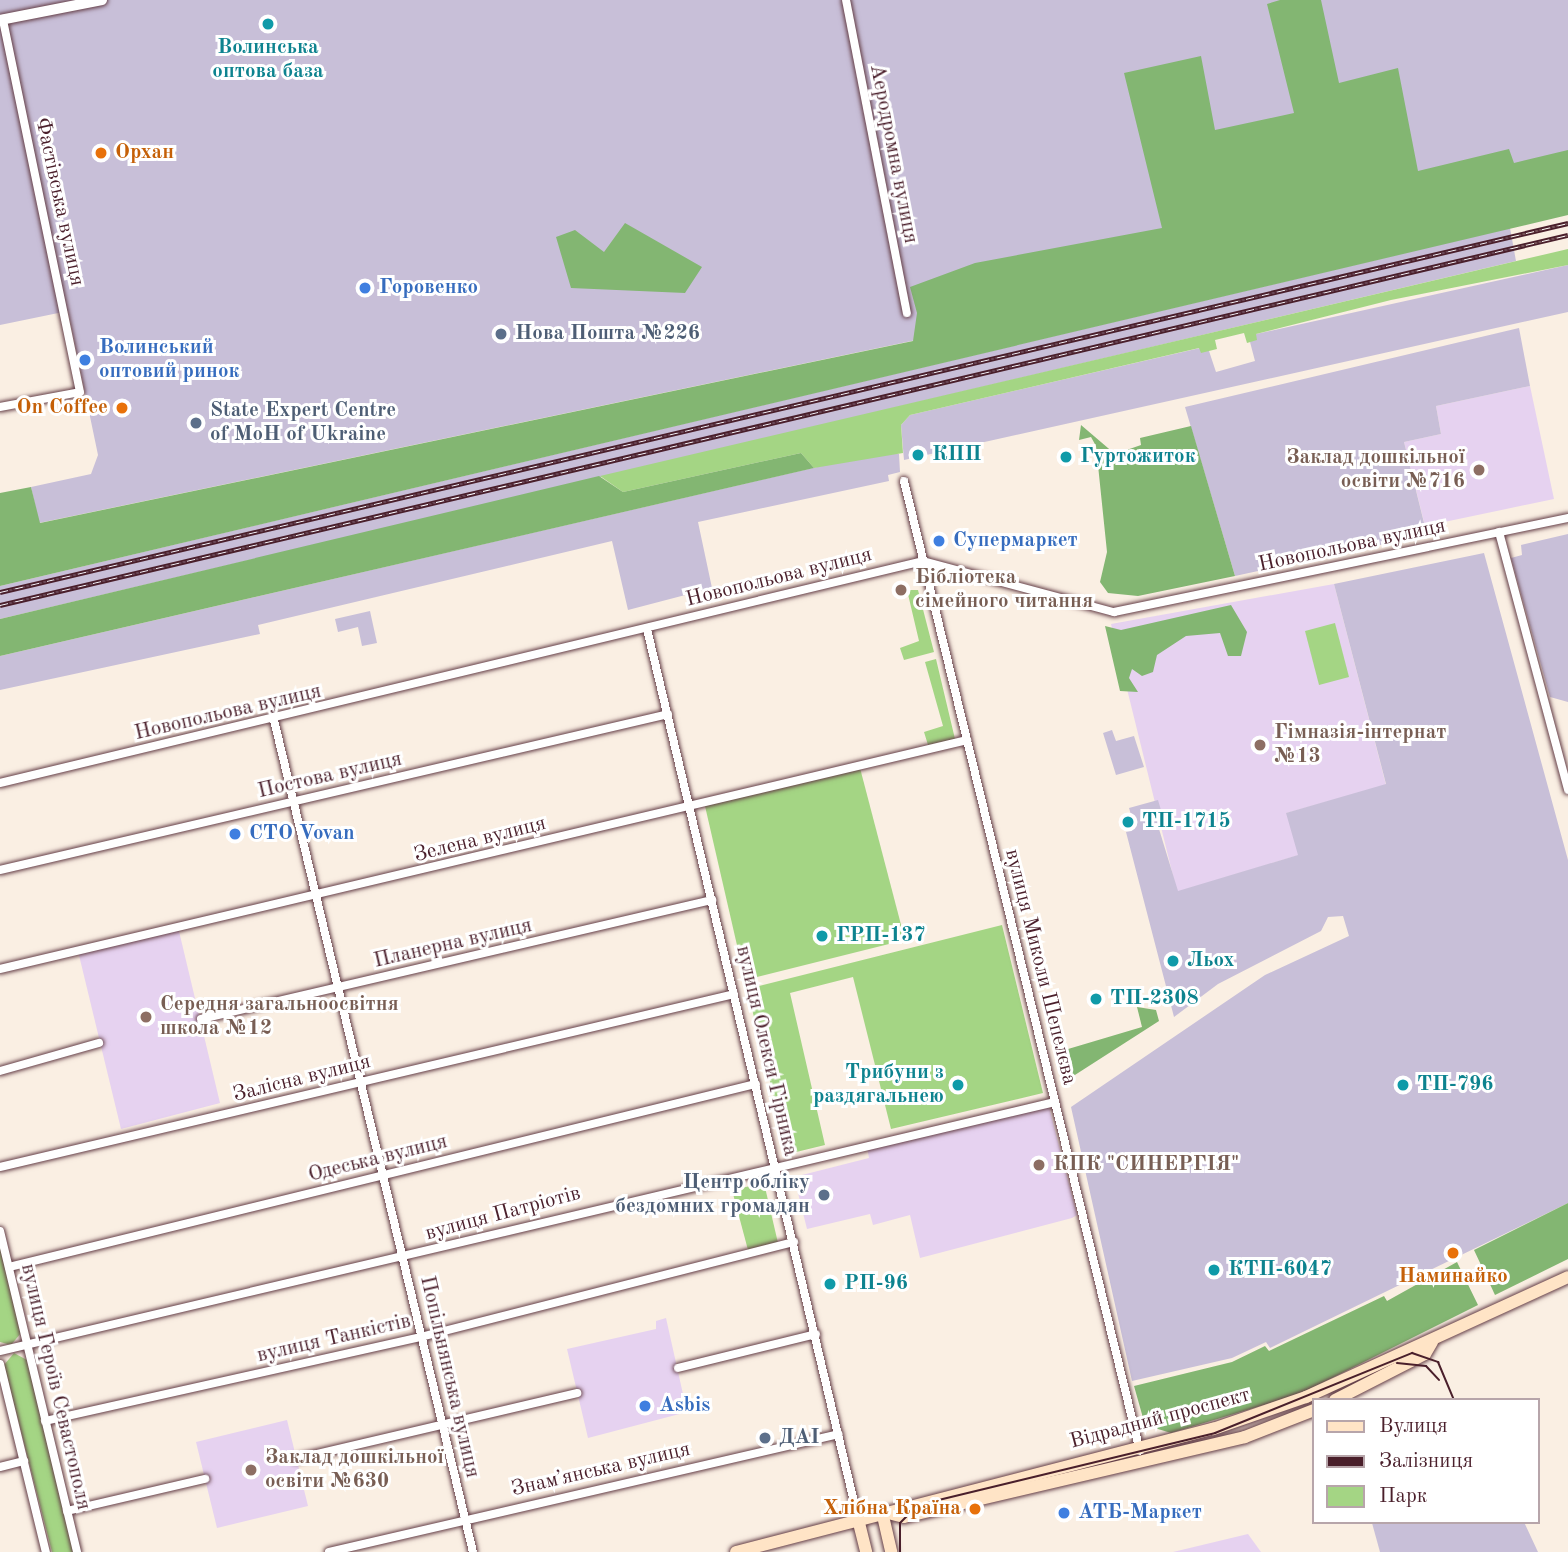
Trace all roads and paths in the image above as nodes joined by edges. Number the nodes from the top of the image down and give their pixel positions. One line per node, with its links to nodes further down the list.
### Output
1 (102, 0): 3 (street)
2 (846, 0): 4 (street, Аеродромна вулиця)
3 (1, 20): 5 (street, Фастівська вулиця)
4 (907, 313)
5 (0, 407)
6 (904, 481): 9 (street, вулиця Миколи Шепелєва)
7 (1568, 518): 8 (street, Новопольова вулиця)
8 (1499, 532): 9 (street, Новопольова вулиця); 15 (street)
9 (923, 561): 10 (street, Новопольова вулиця); 13 (street, вулиця Миколи Шепелєва)
10 (647, 628): 11 (street, вулиця Олекси Гірника); 12 (street, Новопольова вулиця)
11 (668, 714): 16 (street, Постова вулиця); 17 (street, вулиця Олекси Гірника)
12 (274, 720): 14 (street, Новопольова вулиця); 16 (street, Попільнянська вулиця)
13 (967, 740): 17 (street, Зелена вулиця); 29 (street, вулиця Миколи Шепелєва)
14 (0, 783)
15 (1568, 790)
16 (296, 802): 18 (street, Постова вулиця); 19 (street, Попільнянська вулиця)
17 (690, 807): 19 (street, Зелена вулиця); 20 (street, вулиця Олекси Гірника)
18 (0, 870)
19 (318, 897): 21 (street, Зелена вулиця); 22 (street, Попільнянська вулиця)
20 (712, 900): 22 (street, Планерна вулиця); 23 (street, вулиця Олекси Гірника)
21 (0, 969)
22 (340, 989): 24 (street, Планерна вулиця); 27 (street, Попільнянська вулиця)
23 (734, 994): 27 (street, Залісна вулиця); 28 (street, вулиця Олекси Гірника)
24 (201, 1019)
25 (99, 1043): 26 (street)
26 (0, 1071)
27 (362, 1082): 31 (street, Залісна вулиця); 32 (street, Попільнянська вулиця)
28 (756, 1084): 30 (street, вулиця Олекси Гірника); 32 (street, Одеська вулиця)
29 (1055, 1102): 30 (street, вулиця Патріотів); 51 (street, вулиця Миколи Шепелєва)
30 (775, 1164): 34 (street, вулиця Олекси Гірника); 35 (street, вулиця Патріотів)
31 (0, 1167)
32 (384, 1176): 35 (street, Попільнянська вулиця); 36 (street, Одеська вулиця)
33 (0, 1231): 36 (street, вулиця Героїв Севастополя)
34 (794, 1242): 38 (street, вулиця Олекси Гірника); 39 (street, вулиця Танкістів)
35 (403, 1258): 39 (street, Попільнянська вулиця); 41 (street, вулиця Патріотів)
36 (9, 1267): 41 (street, вулиця Героїв Севастополя)
37 (1568, 1277): 40 (main road, Відрадний проспект)
38 (816, 1334): 44 (street); 50 (street, вулиця Олекси Гірника)
39 (421, 1338): 48 (street, вулиця Танкістів); 49 (street, Попільнянська вулиця)
40 (1432, 1342): 46 (main road, Відрадний проспект); 51 (main road, Відрадний проспект)
41 (27, 1344): 42 (street, вулиця Патріотів); 48 (street, вулиця Героїв Севастополя)
42 (0, 1351)
43 (0, 1364): 53 (street)
44 (678, 1368)
45 (577, 1393): 49 (street)
46 (1339, 1398)
47 (1312, 1411): 54 (main road, Відрадний проспект)
48 (45, 1421): 57 (street, вулиця Героїв Севастополя)
49 (443, 1425): 52 (street); 59 (street, Попільнянська вулиця)
50 (839, 1434): 59 (street, Знамʼянська вулиця); 60 (street, вулиця Олекси Гірника)
51 (1139, 1447): 54 (street, вулиця Миколи Шепелєва); 58 (main road, Відрадний проспект)
52 (296, 1459)
53 (24, 1461): 55 (street); 61 (street)
54 (1142, 1461): 58 (main road, Відрадний проспект)
55 (0, 1467)
56 (205, 1479): 57 (street)
57 (67, 1511): 62 (street, вулиця Героїв Севастополя)
58 (888, 1515): 60 (main road, Відрадний проспект); 67 (main road)
59 (465, 1520): 63 (street, Знамʼянська вулиця); 64 (street, Попільнянська вулиця)
60 (859, 1523): 65 (main road, Відрадний проспект); 66 (main road)
61 (46, 1552)
62 (77, 1552)
63 (329, 1552)
64 (473, 1552)
65 (736, 1552)
66 (866, 1552)
67 (891, 1552)

